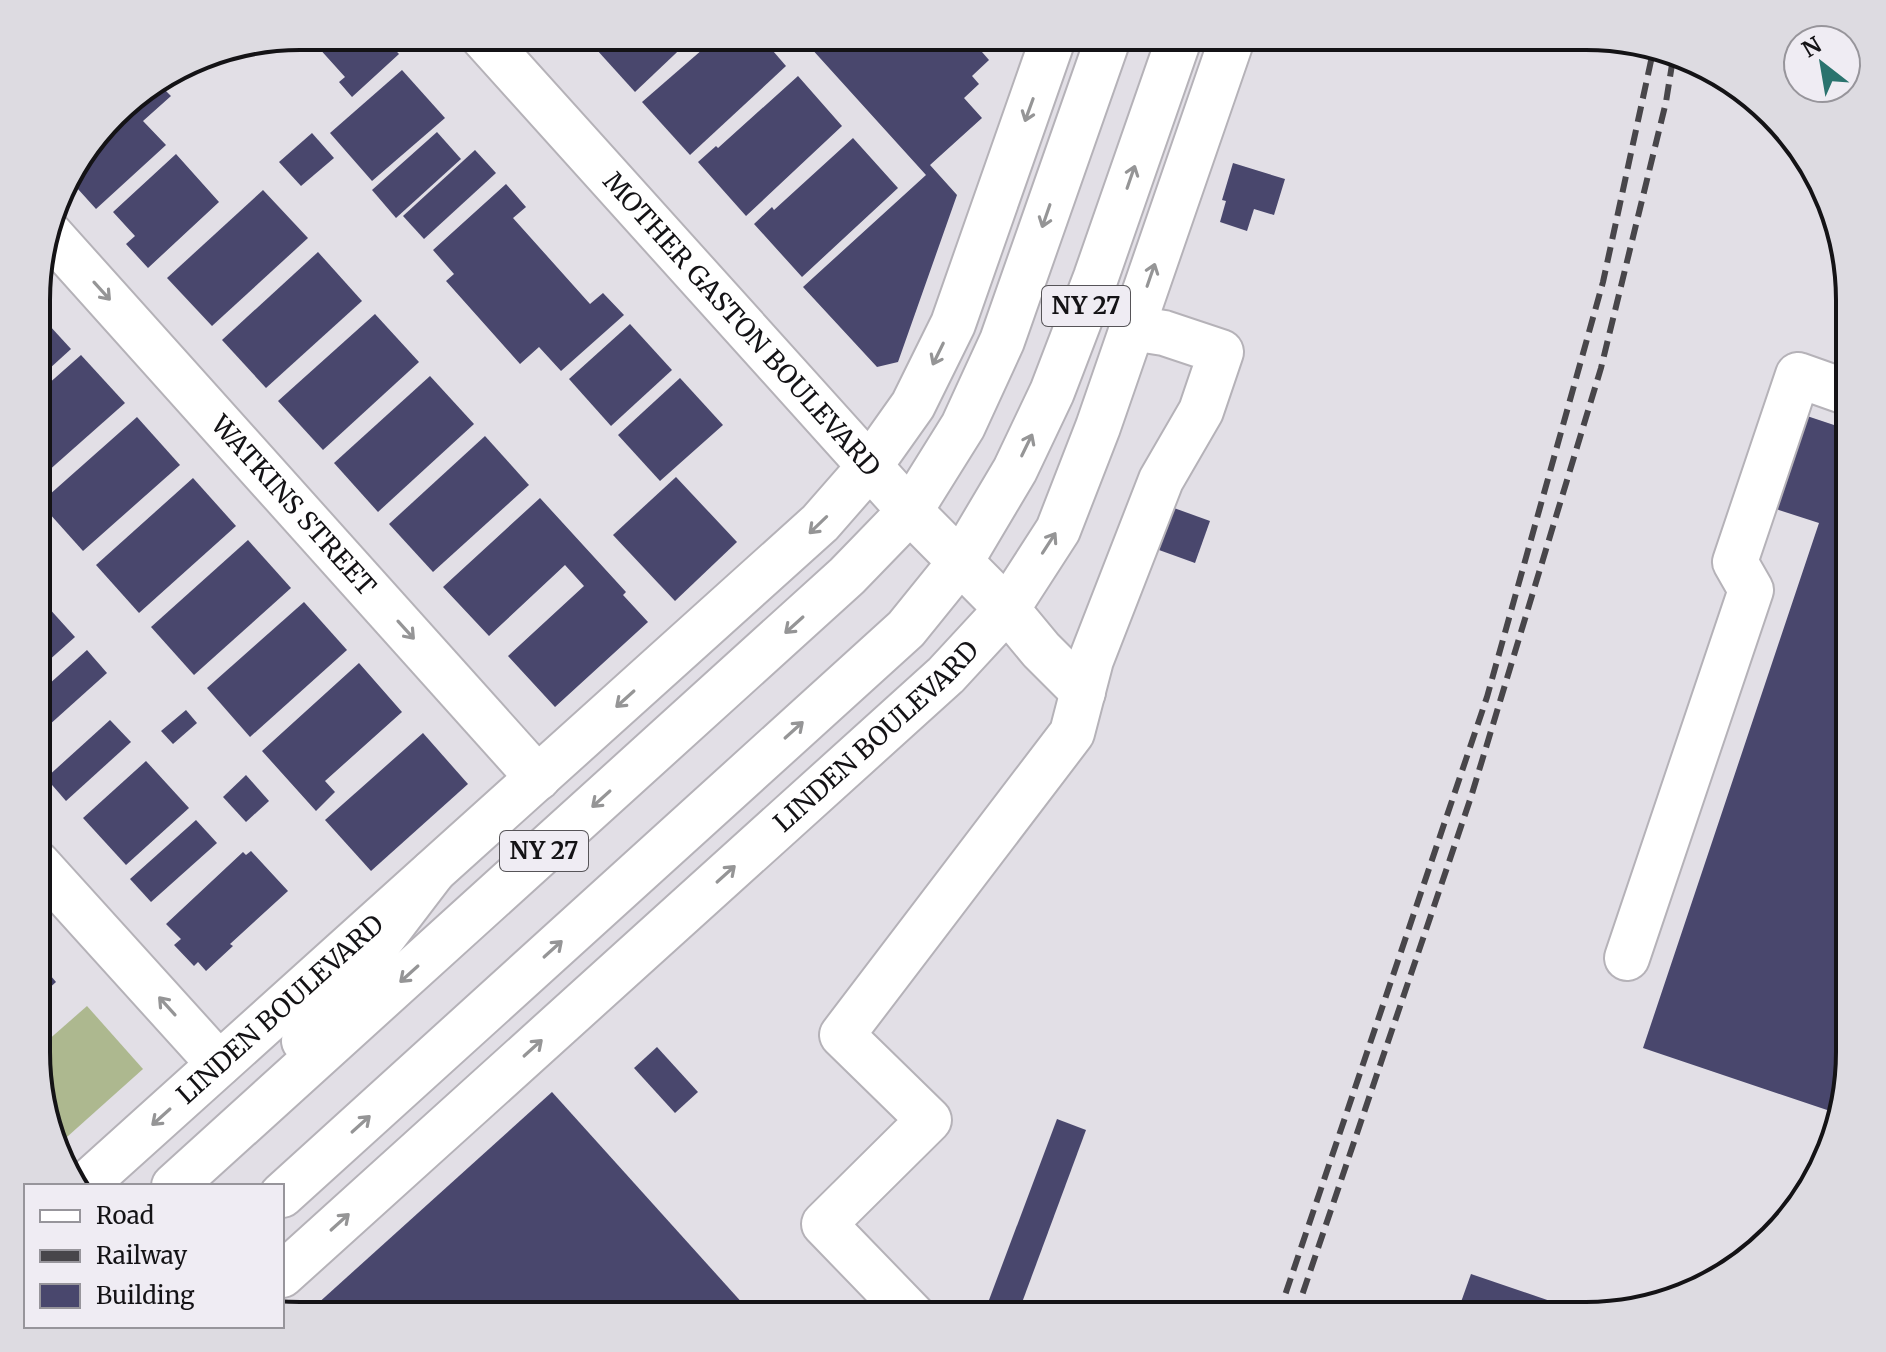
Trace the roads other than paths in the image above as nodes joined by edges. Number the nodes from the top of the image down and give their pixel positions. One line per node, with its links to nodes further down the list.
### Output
1 (495, 50): 9 (main road, MOTHER GASTON BOULEVARD)
2 (1049, 51): 9 (main road, LINDEN BOULEVARD, one-way to 9)
3 (1104, 51): 10 (main road, NY 27, one-way to 10)
4 (1175, 51): 11 (main road, NY 27, one-way to 4)
5 (1228, 51): 7 (main road, LINDEN BOULEVARD, one-way to 5)
6 (58, 243): 14 (main road, WATKINS STREET, one-way to 14)
7 (1132, 328): 12 (main road, LINDEN BOULEVARD, one-way to 7); 13 (main road)
8 (1835, 388): 17 (main road)
9 (869, 467): 10 (main road, MOTHER GASTON BOULEVARD); 14 (main road, LINDEN BOULEVARD, one-way to 14)
10 (910, 511): 11 (main road, MOTHER GASTON BOULEVARD); 19 (main road, NY 27, one-way to 19)
11 (961, 561): 12 (main road, MOTHER GASTON BOULEVARD); 22 (main road, NY 27, one-way to 11)
12 (1007, 609): 13 (main road, MOTHER GASTON BOULEVARD); 23 (main road, LINDEN BOULEVARD, one-way to 12)
13 (1083, 692): 24 (main road)
14 (538, 778): 15 (main road, LINDEN BOULEVARD)
15 (433, 872): 18 (main road, LINDEN BOULEVARD); 19 (main road)
16 (51, 878): 18 (main road, one-way to 16)
17 (1627, 958)
18 (219, 1064): 20 (main road, LINDEN BOULEVARD, one-way to 20)
19 (238, 1129): 21 (main road, NY 27)
20 (88, 1183)
21 (176, 1184)
22 (284, 1193)
23 (284, 1273)
24 (899, 1301)

